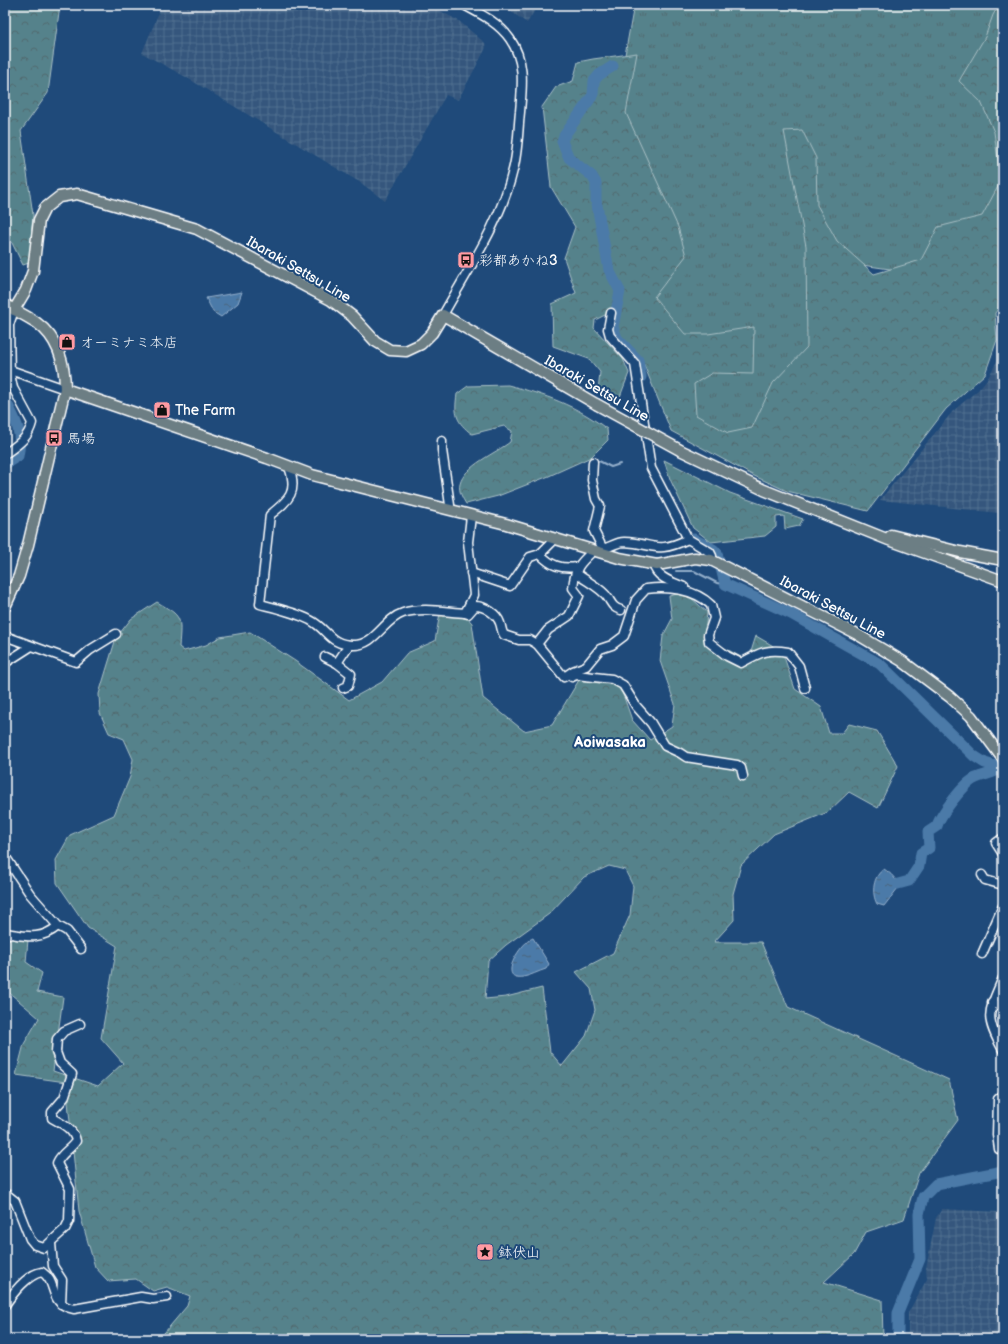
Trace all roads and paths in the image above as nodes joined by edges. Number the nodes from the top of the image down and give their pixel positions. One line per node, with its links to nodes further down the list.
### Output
1 (464, 5): 5 (street)
2 (5, 304): 3 (main road)
3 (14, 310): 5 (main road, Ibaraki Settsu Line); 6 (street); 7 (main road)
4 (611, 313): 16 (street)
5 (444, 315): 14 (main road, Ibaraki Settsu Line, bridge)
6 (10, 370): 7 (street); 9 (street)
7 (65, 389): 11 (main road, Ibaraki Settsu Line); 26 (main road)
8 (442, 441): 12 (street)
9 (5, 454)
10 (593, 462): 17 (street)
11 (288, 467): 12 (main road, Ibaraki Settsu Line); 32 (street)
12 (449, 509): 13 (main road, Ibaraki Settsu Line)
13 (471, 516): 15 (main road, Ibaraki Settsu Line); 23 (street)
14 (872, 532): 19 (main road, Ibaraki Settsu Line); 24 (main road, Ibaraki Settsu Line)
15 (556, 538): 17 (main road, Ibaraki Settsu Line); 18 (street)
16 (688, 539): 17 (street); 20 (street)
17 (603, 549): 21 (main road, Ibaraki Settsu Line); 22 (street)
18 (540, 554): 22 (street); 23 (street)
19 (1003, 560)
20 (717, 563): 21 (main road, Ibaraki Settsu Line); 40 (main road, Ibaraki Settsu Line)
21 (654, 565): 25 (street)
22 (576, 570): 27 (street); 31 (street)
23 (472, 573): 28 (street)
24 (1003, 581)
25 (689, 592): 37 (street); 39 (street)
26 (5, 606)
27 (621, 610)
28 (465, 613): 31 (street); 32 (street)
29 (116, 634): 33 (street)
30 (5, 636): 33 (street)
31 (537, 644): 37 (street)
32 (349, 645): 36 (street)
33 (30, 646): 35 (street)
34 (325, 657): 36 (street)
35 (5, 663)
36 (337, 663): 38 (street)
37 (564, 677): 41 (street)
38 (343, 688)
39 (804, 688)
40 (1003, 759)
41 (743, 776)
42 (1003, 838): 43 (street)
43 (1003, 854)
44 (5, 856): 48 (street)
45 (982, 875): 46 (street)
46 (1003, 885)
47 (1003, 906): 53 (street)
48 (58, 926): 50 (street); 52 (street)
49 (5, 933): 50 (street)
50 (20, 936): 51 (street)
51 (33, 944)
52 (81, 948)
53 (982, 954)
54 (1003, 978): 55 (street)
55 (992, 1002): 56 (street); 58 (street)
56 (1003, 1007)
57 (80, 1024): 62 (street)
58 (1003, 1050)
59 (1003, 1095): 60 (street)
60 (1003, 1149)
61 (5, 1193): 62 (street)
62 (51, 1243): 64 (street)
63 (167, 1297): 64 (street)
64 (61, 1304): 65 (street)
65 (5, 1305)

